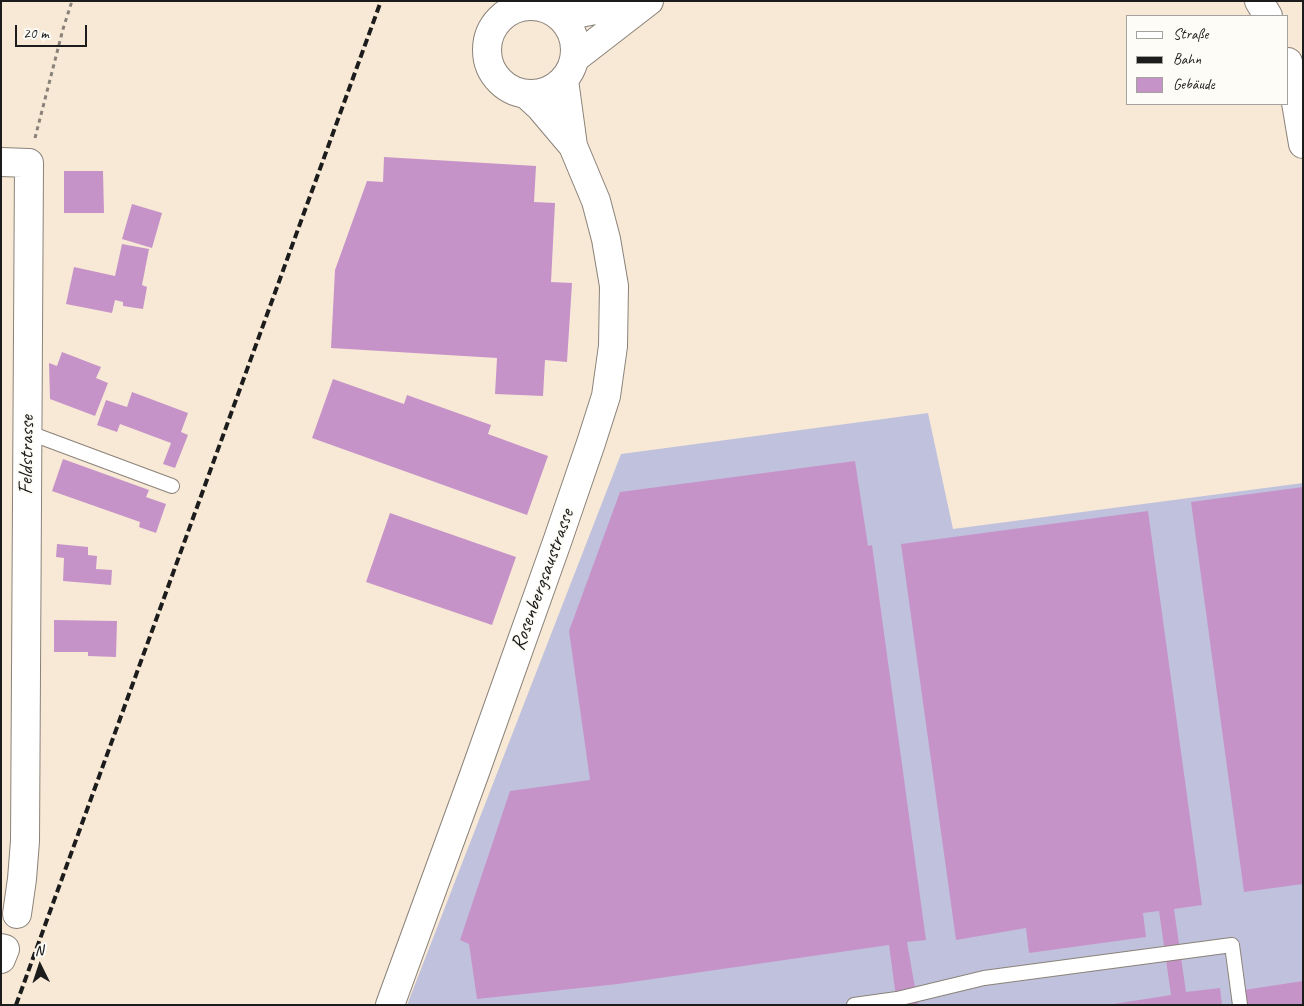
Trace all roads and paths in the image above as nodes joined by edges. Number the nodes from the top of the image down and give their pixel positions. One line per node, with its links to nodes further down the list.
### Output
1 (72, 1): 14 (path)
2 (640, 1): 5 (street)
3 (649, 1): 9 (street)
4 (1259, 1): 7 (street)
5 (547, 9): 6 (street); 9 (street)
6 (499, 11): 10 (street)
7 (1267, 15)
8 (1289, 66): 11 (street)
9 (569, 70): 10 (street); 12 (street, Rosenbergsaustrasse)
10 (528, 95): 12 (street, Rosenbergsaustrasse)
11 (1303, 144)
12 (573, 146): 18 (street, Rosenbergsaustrasse)
13 (1, 162): 14 (street)
14 (29, 162): 15 (street, Feldstrasse)
15 (27, 432): 16 (lane); 17 (street, Feldstrasse)
16 (172, 486)
17 (17, 914)
18 (390, 1005)
19 (854, 1005): 20 (lane)
20 (1240, 1005)

